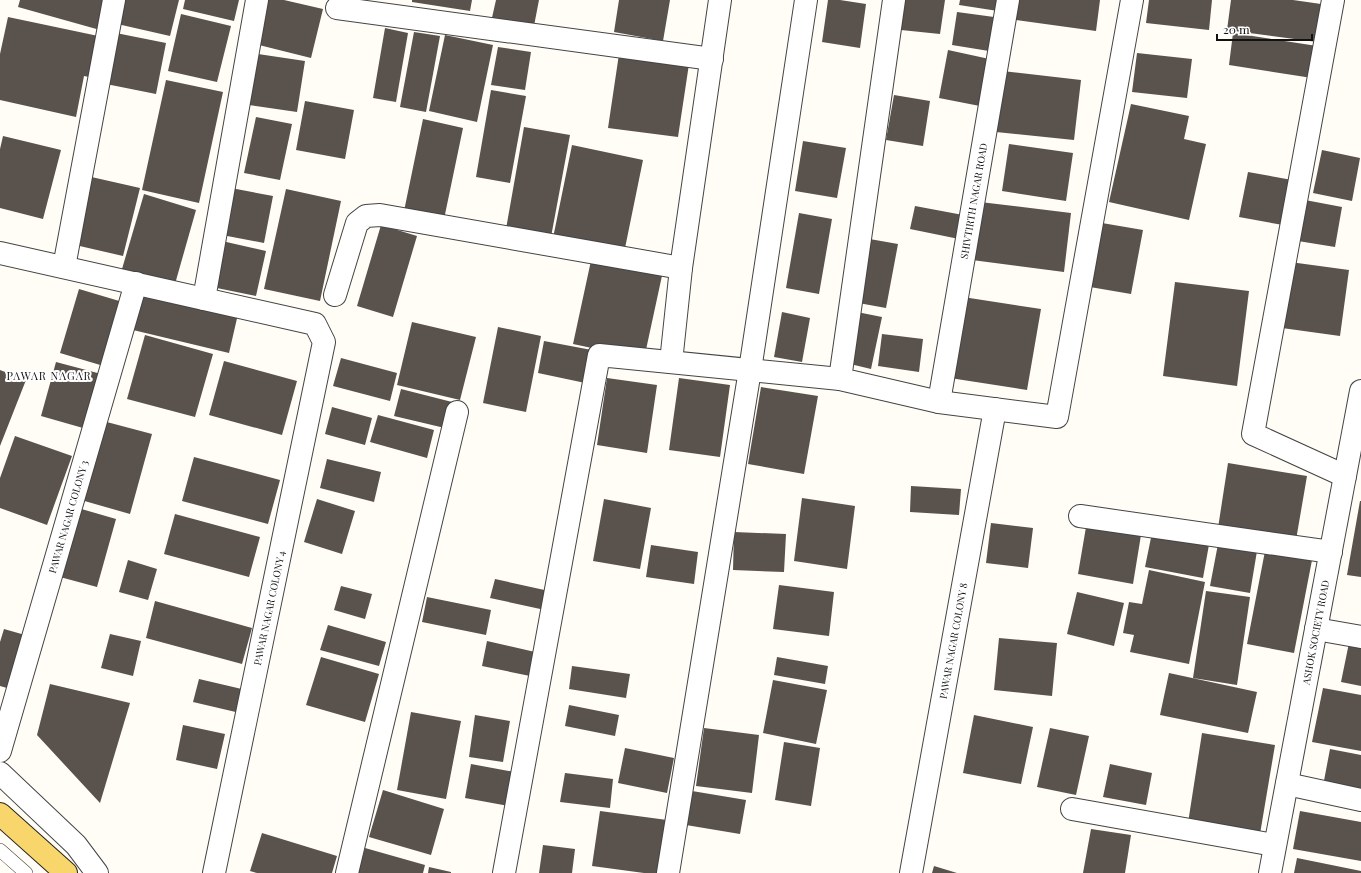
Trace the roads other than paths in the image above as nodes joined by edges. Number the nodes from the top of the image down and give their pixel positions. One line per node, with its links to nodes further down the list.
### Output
1 (114, 0): 12 (street)
2 (257, 0): 16 (street)
3 (720, 0): 10 (street)
4 (806, 0): 18 (street)
5 (894, 0): 19 (street)
6 (1008, 0): 21 (street, SHIVTIRTH NAGAR ROAD)
7 (1132, 0): 22 (street)
8 (1332, 0): 25 (street)
9 (337, 8): 10 (street)
10 (712, 59): 13 (street)
11 (0, 253): 12 (street)
12 (64, 267): 14 (street)
13 (681, 268): 15 (street); 17 (street)
14 (136, 283): 16 (street); 30 (street, PAWAR NAGAR COLONY 3)
15 (335, 295)
16 (204, 298): 41 (street, PAWAR NAGAR COLONY 4)
17 (671, 362): 18 (street); 43 (street)
18 (750, 370): 19 (street); 44 (street)
19 (840, 379): 21 (street)
20 (1361, 391): 24 (street, ASHOK SOCIETY ROAD)
21 (939, 402): 22 (street)
22 (996, 409): 45 (street, PAWAR NAGAR COLONY 8)
23 (457, 412): 42 (street)
24 (1356, 442): 25 (street, ASHOK SOCIETY ROAD)
25 (1345, 476): 27 (street, ASHOK SOCIETY ROAD)
26 (1080, 516): 27 (street)
27 (1331, 552): 28 (street, ASHOK SOCIETY ROAD)
28 (1316, 629): 29 (street); 32 (street, ASHOK SOCIETY ROAD)
29 (1361, 637)
30 (0, 751)
31 (0, 773): 40 (street)
32 (1287, 784): 33 (street); 36 (street, ASHOK SOCIETY ROAD)
33 (1361, 800)
34 (1072, 808): 36 (street)
35 (0, 814): 39 (main road)
36 (1274, 845): 46 (street, ASHOK SOCIETY ROAD)
37 (0, 850): 38 (lane)
38 (26, 873)
39 (66, 873)
40 (97, 873)
41 (214, 873)
42 (347, 873)
43 (504, 873)
44 (668, 873)
45 (911, 873)
46 (1270, 873)

